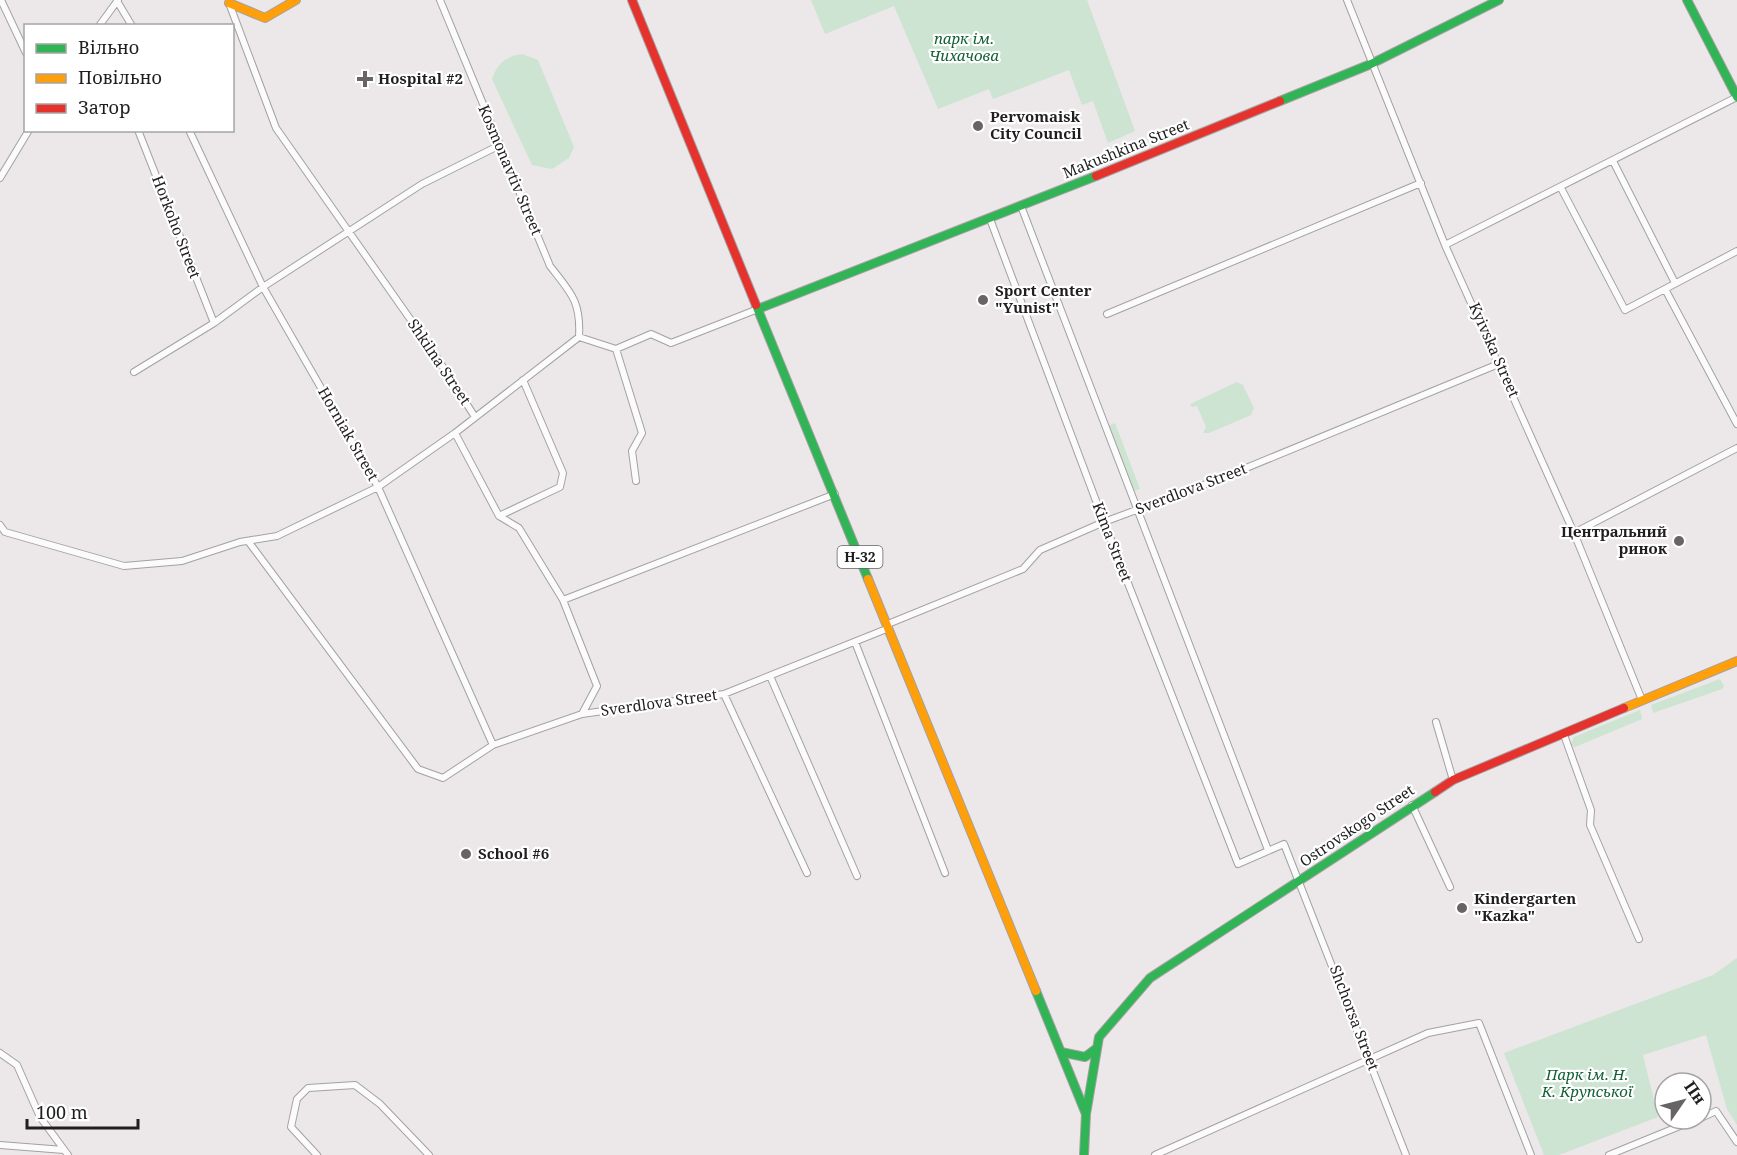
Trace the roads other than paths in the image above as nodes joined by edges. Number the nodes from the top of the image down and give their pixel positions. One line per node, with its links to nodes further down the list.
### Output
1 (1, 0): 12 (street)
2 (296, 0): 9 (main road)
3 (440, 0): 18 (street, Kosmonavtiv Street)
4 (632, 0): 31 (main road, Н-32)
5 (1347, 0): 13 (street, Kyivska Street)
6 (1499, 0): 13 (main road, Makushkina Street)
7 (1687, 0): 14 (main road)
8 (118, 1): 10 (street); 11 (street)
9 (227, 1): 25 (street, Shkilna Street)
10 (101, 24)
11 (131, 24)
12 (24, 49)
13 (1371, 64): 21 (street, Kyivska Street); 23 (main road, Makushkina Street)
14 (1737, 97): 19 (street)
15 (28, 132): 20 (street)
16 (139, 132): 33 (street, Horkoho Street)
17 (190, 132): 29 (street, Horniak Street)
18 (500, 145): 25 (street); 34 (street, Kosmonavtiv Street)
19 (1613, 161): 22 (street); 28 (street)
20 (0, 178)
21 (1421, 183): 26 (street, Kyivska Street); 32 (street)
22 (1561, 188): 26 (street); 30 (street)
23 (1021, 206): 24 (main road, Makushkina Street); 46 (street)
24 (990, 219): 31 (main road, Makushkina Street); 48 (street, Kima Street)
25 (349, 231): 29 (street); 39 (street, Shkilna Street)
26 (1445, 245): 36 (street, Kyivska Street)
27 (1737, 251): 28 (street)
28 (1675, 283): 30 (street)
29 (263, 287): 33 (street); 44 (street, Horniak Street)
30 (1665, 289): 40 (street)
31 (758, 309): 35 (street); 45 (main road, Н-32)
32 (1107, 314)
33 (214, 323): 37 (street)
34 (579, 337): 35 (street); 38 (street)
35 (616, 349): 43 (street)
36 (1501, 363): 46 (street, Sverdlova Street); 50 (street, Kyivska Street)
37 (134, 372)
38 (523, 380): 39 (street); 47 (street)
39 (476, 417): 41 (street, Shkilna Street)
40 (1737, 424)
41 (455, 433): 44 (street, Shkilna Street); 47 (street)
42 (1737, 448): 50 (street)
43 (636, 481)
44 (378, 487): 51 (street, Shkilna Street); 62 (street, Horniak Street)
45 (835, 495): 52 (street); 53 (main road, Н-32)
46 (1135, 509): 48 (street, Sverdlova Street); 65 (street)
47 (499, 516): 52 (street)
48 (1104, 522): 53 (street, Sverdlova Street); 65 (street, Kima Street)
49 (0, 525): 51 (street, Shkilna Street)
50 (1574, 533): 58 (street, Kyivska Street)
51 (248, 541): 62 (street, Sverdlova Street)
52 (563, 600): 59 (street)
53 (889, 626): 54 (street, Sverdlova Street); 73 (main road, Н-32)
54 (855, 642): 56 (street, Sverdlova Street); 67 (street)
55 (1737, 661): 58 (main road, Ostrovskogo Street)
56 (770, 676): 57 (street, Sverdlova Street); 68 (street)
57 (724, 694): 59 (street, Sverdlova Street); 66 (street)
58 (1642, 700): 61 (main road, Ostrovskogo Street)
59 (582, 714): 62 (street, Sverdlova Street)
60 (1436, 722): 63 (street)
61 (1563, 735): 63 (main road, Ostrovskogo Street); 71 (street)
62 (493, 745)
63 (1453, 780): 64 (main road, Ostrovskogo Street)
64 (1412, 805): 69 (main road, Ostrovskogo Street); 70 (street)
65 (1268, 850): 69 (street, Shchorsa Street)
66 (807, 873)
67 (945, 873)
68 (857, 876)
69 (1299, 881): 72 (main road, Ostrovskogo Street); 75 (street, Shchorsa Street)
70 (1450, 887)
71 (1639, 939)
72 (1097, 1048): 73 (main road); 77 (main road, Ostrovskogo Street)
73 (1061, 1052): 77 (main road, Н-32)
74 (0, 1053): 81 (street)
75 (1370, 1060): 85 (street); 86 (street, Shchorsa Street); 87 (street)
76 (1713, 1112): 79 (street)
77 (1086, 1114): 84 (main road, Н-32)
78 (1667, 1131): 88 (street)
79 (1737, 1142)
80 (0, 1145): 81 (street)
81 (66, 1152)
82 (317, 1155): 83 (street)
83 (429, 1155)
84 (1084, 1155)
85 (1155, 1155)
86 (1406, 1155)
87 (1531, 1155)
88 (1609, 1155)

